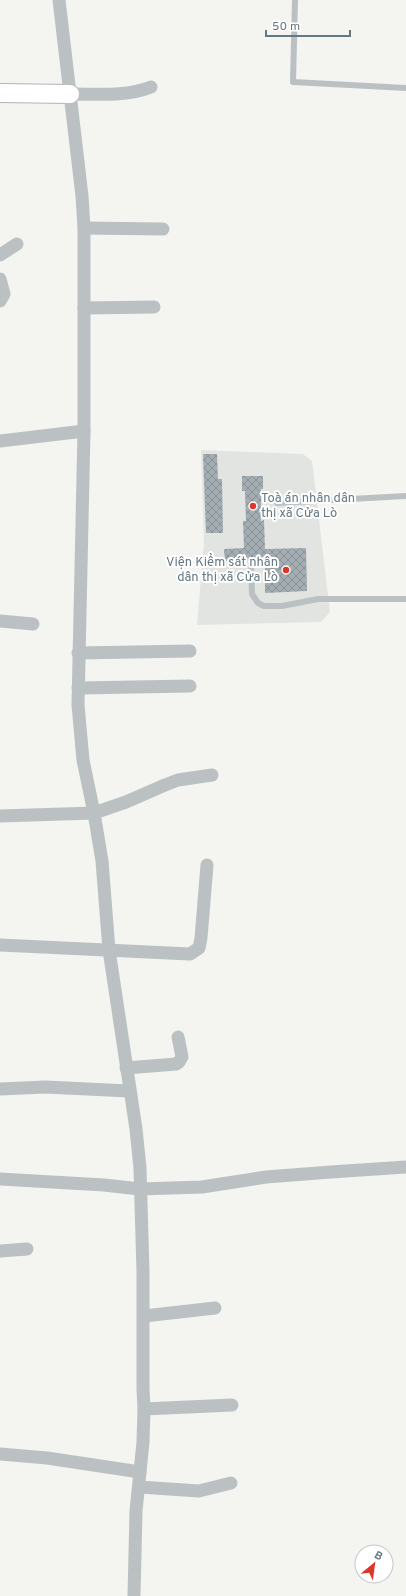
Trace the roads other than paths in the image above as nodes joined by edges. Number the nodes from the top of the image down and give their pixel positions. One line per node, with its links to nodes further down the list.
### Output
1 (59, 0): 6 (street)
2 (295, 0): 4 (lane)
3 (152, 87): 6 (street)
4 (406, 88)
5 (0, 93): 6 (street)
6 (70, 94): 7 (street)
7 (84, 228): 8 (street); 14 (street)
8 (163, 229)
9 (17, 244): 10 (street)
10 (0, 255)
11 (0, 279): 12 (street)
12 (0, 301)
13 (154, 307): 14 (street)
14 (84, 308): 15 (street)
15 (84, 432): 16 (street); 24 (street)
16 (0, 441)
17 (406, 496): 18 (lane)
18 (277, 503)
19 (251, 564): 20 (lane)
20 (406, 598)
21 (0, 621): 22 (street)
22 (33, 624)
23 (190, 651): 24 (street)
24 (78, 653): 26 (street)
25 (190, 686): 26 (street)
26 (78, 688): 28 (street)
27 (212, 775): 28 (street)
28 (94, 812): 29 (street); 32 (street)
29 (0, 816)
30 (207, 865): 32 (street)
31 (0, 945): 32 (street)
32 (109, 950): 34 (street)
33 (178, 1037): 34 (street)
34 (126, 1068): 36 (street)
35 (0, 1089): 36 (street)
36 (129, 1091): 39 (street)
37 (406, 1167): 39 (street)
38 (0, 1179): 39 (street)
39 (140, 1189): 43 (street)
40 (27, 1249): 41 (street)
41 (0, 1251)
42 (215, 1308): 43 (street)
43 (144, 1316): 45 (street)
44 (232, 1405): 45 (street)
45 (144, 1409): 47 (street)
46 (0, 1454): 47 (street)
47 (140, 1472): 49 (street)
48 (231, 1483): 49 (street)
49 (139, 1487): 50 (street)
50 (134, 1596)

